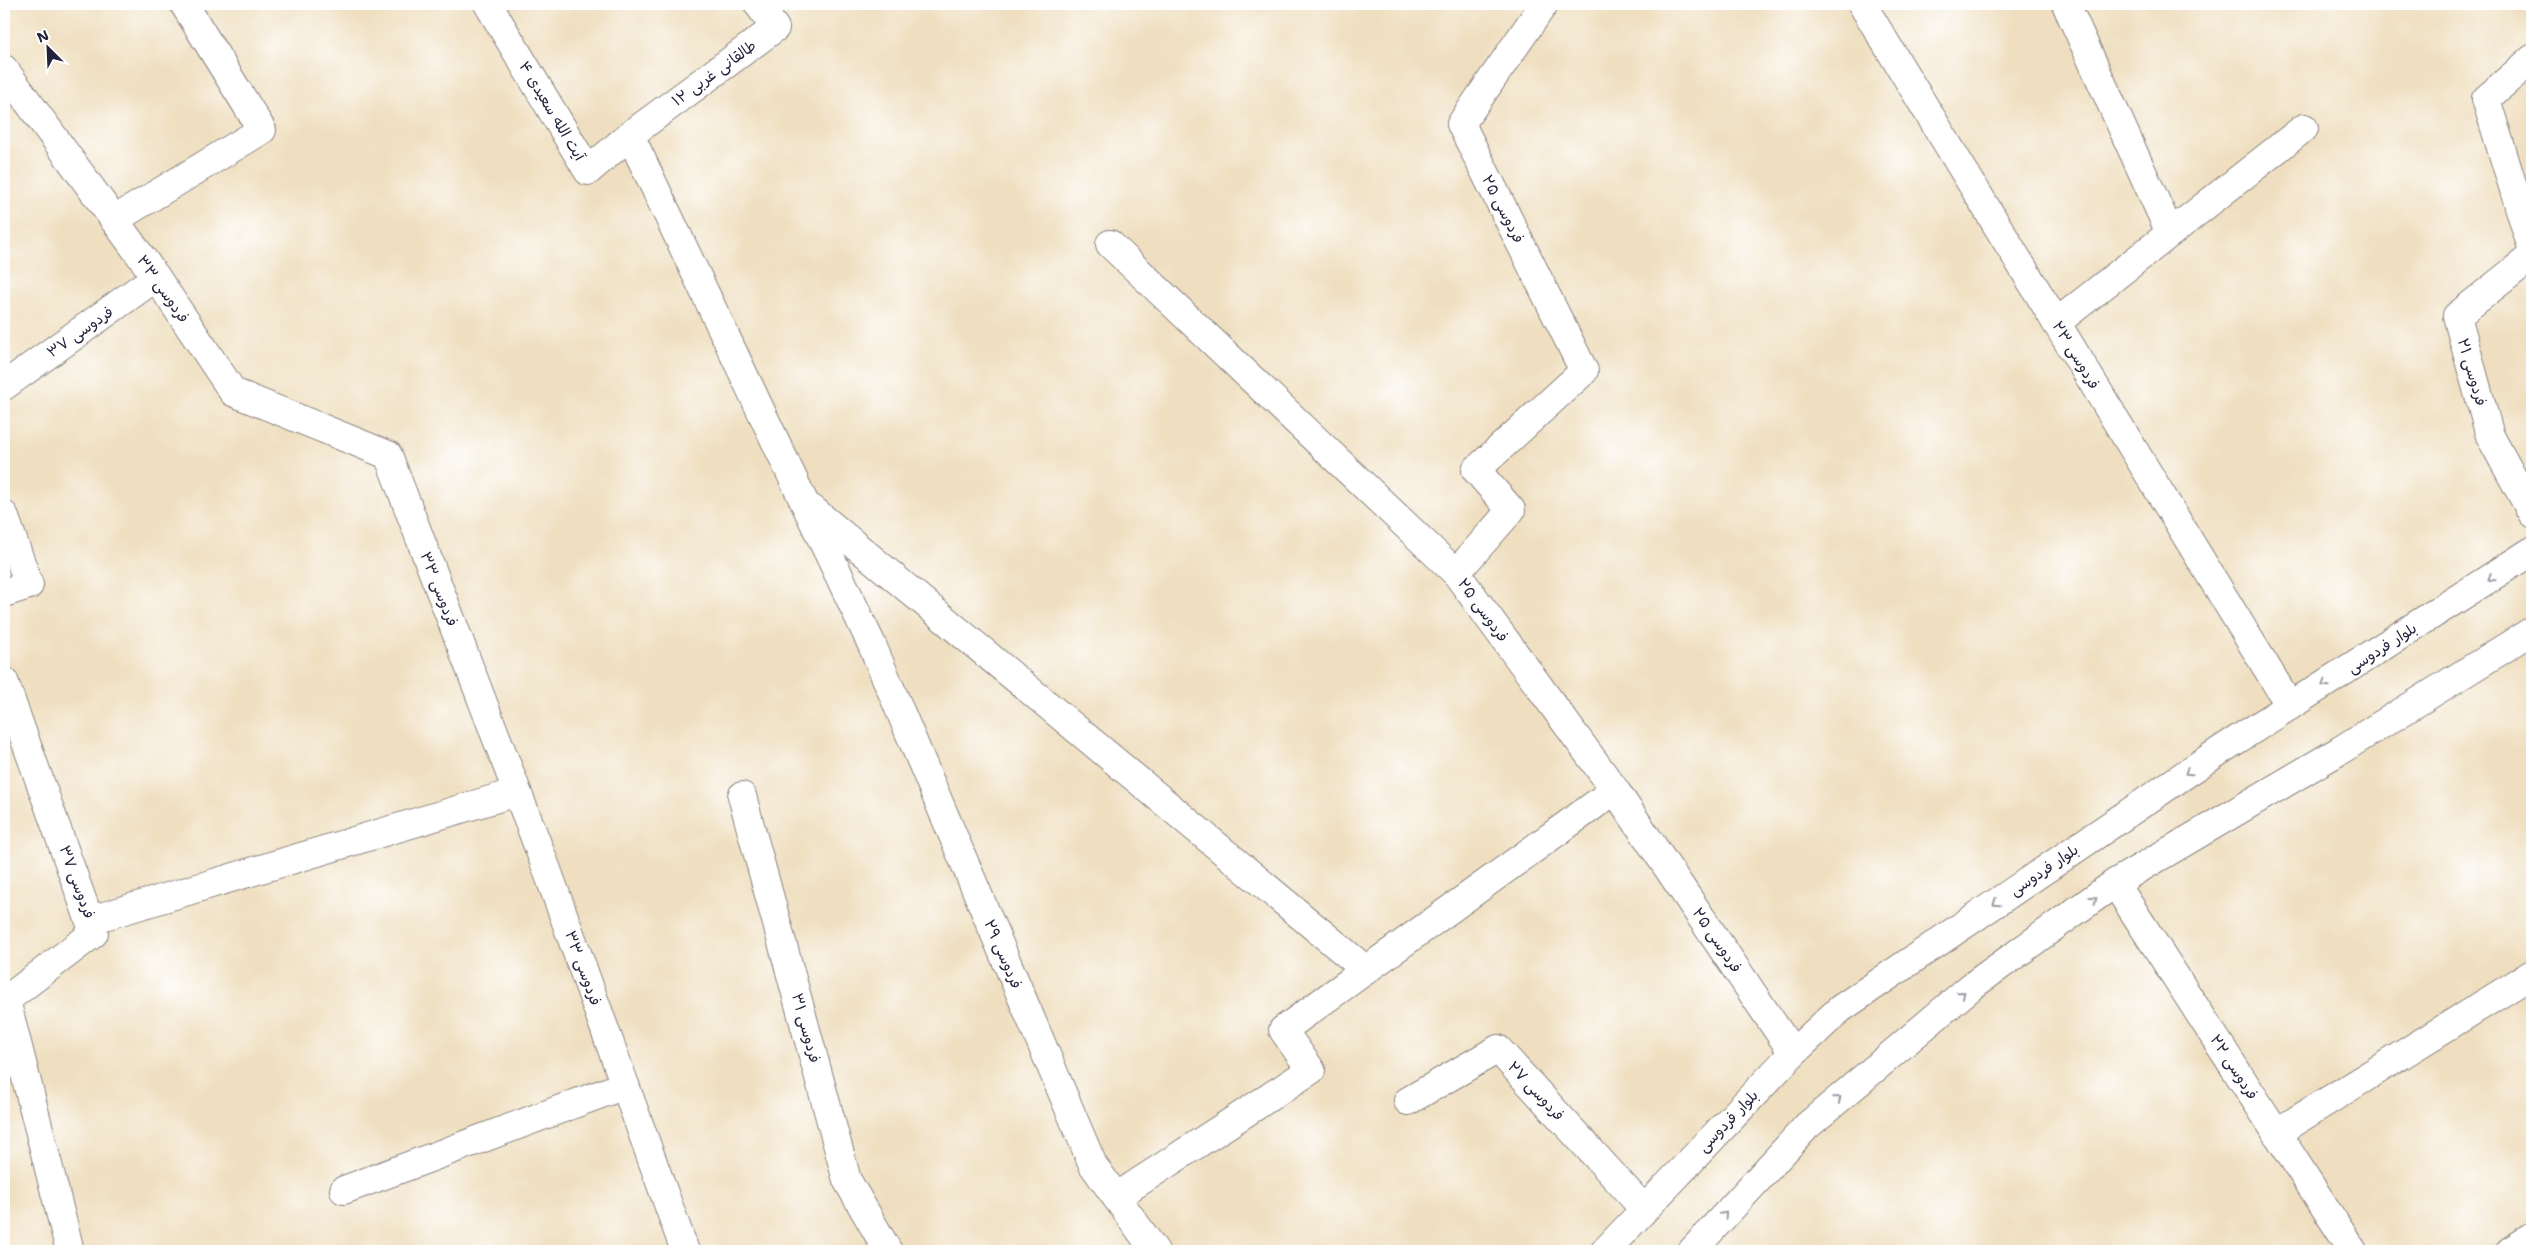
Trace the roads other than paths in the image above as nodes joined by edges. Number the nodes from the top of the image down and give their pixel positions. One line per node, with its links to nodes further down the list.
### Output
1 (184, 4): 11 (street)
2 (488, 4): 10 (street, آیت الله سعیدی ۴)
3 (758, 4): 10 (street, طالقانی غربی ۱۲)
4 (1544, 4): 23 (street, فردوسی ۲۵)
5 (1862, 4): 17 (street, فردوسی ۲۳)
6 (2066, 4): 12 (street)
7 (2532, 59): 14 (street)
8 (4, 69): 11 (street, فردوسی ۳۳)
9 (2304, 128): 12 (street)
10 (630, 135): 19 (street, فردوسی ۲۹)
11 (114, 220): 16 (street, فردوسی ۳۳)
12 (2170, 233): 17 (street)
13 (1110, 244): 23 (street)
14 (2532, 248)
15 (2532, 256): 20 (street, فردوسی ۲۱)
16 (156, 277): 18 (street, فردوسی ۳۷); 29 (street, فردوسی ۳۳)
17 (2056, 323): 27 (street, فردوسی ۲۳)
18 (4, 386)
19 (806, 504): 33 (street); 40 (street, فردوسی ۲۹)
20 (2532, 513)
21 (4, 515): 24 (street)
22 (2532, 552): 27 (street, بلوار فردوسی, one-way to 27)
23 (1456, 573): 28 (street, فردوسی ۲۵)
24 (4, 593)
25 (2532, 631): 31 (street)
26 (4, 681): 32 (street, فردوسی ۳۷)
27 (2290, 706): 35 (street, بلوار فردوسی, one-way to 35)
28 (1615, 790): 33 (street); 35 (street, فردوسی ۲۵)
29 (517, 792): 32 (street); 36 (street, فردوسی ۳۳)
30 (742, 796): 45 (street, فردوسی ۳۱)
31 (2115, 884): 38 (street, فردوسی ۲۲); 48 (street, one-way to 31)
32 (91, 920): 43 (street, فردوسی ۳۷)
33 (1366, 970): 40 (street)
34 (2532, 974): 38 (street)
35 (1793, 1053): 41 (street, بلوار فردوسی)
36 (625, 1085): 39 (street); 44 (street, فردوسی ۳۳)
37 (1408, 1101): 41 (street, فردوسی ۲۷)
38 (2276, 1134): 49 (street, فردوسی ۲۲)
39 (344, 1190)
40 (1116, 1197): 46 (street, فردوسی ۲۹)
41 (1644, 1209): 47 (street, بلوار فردوسی)
42 (2532, 1237): 50 (street)
43 (70, 1251)
44 (685, 1251)
45 (888, 1251)
46 (1155, 1251)
47 (1605, 1251)
48 (1692, 1251)
49 (2353, 1251)
50 (2510, 1251)

